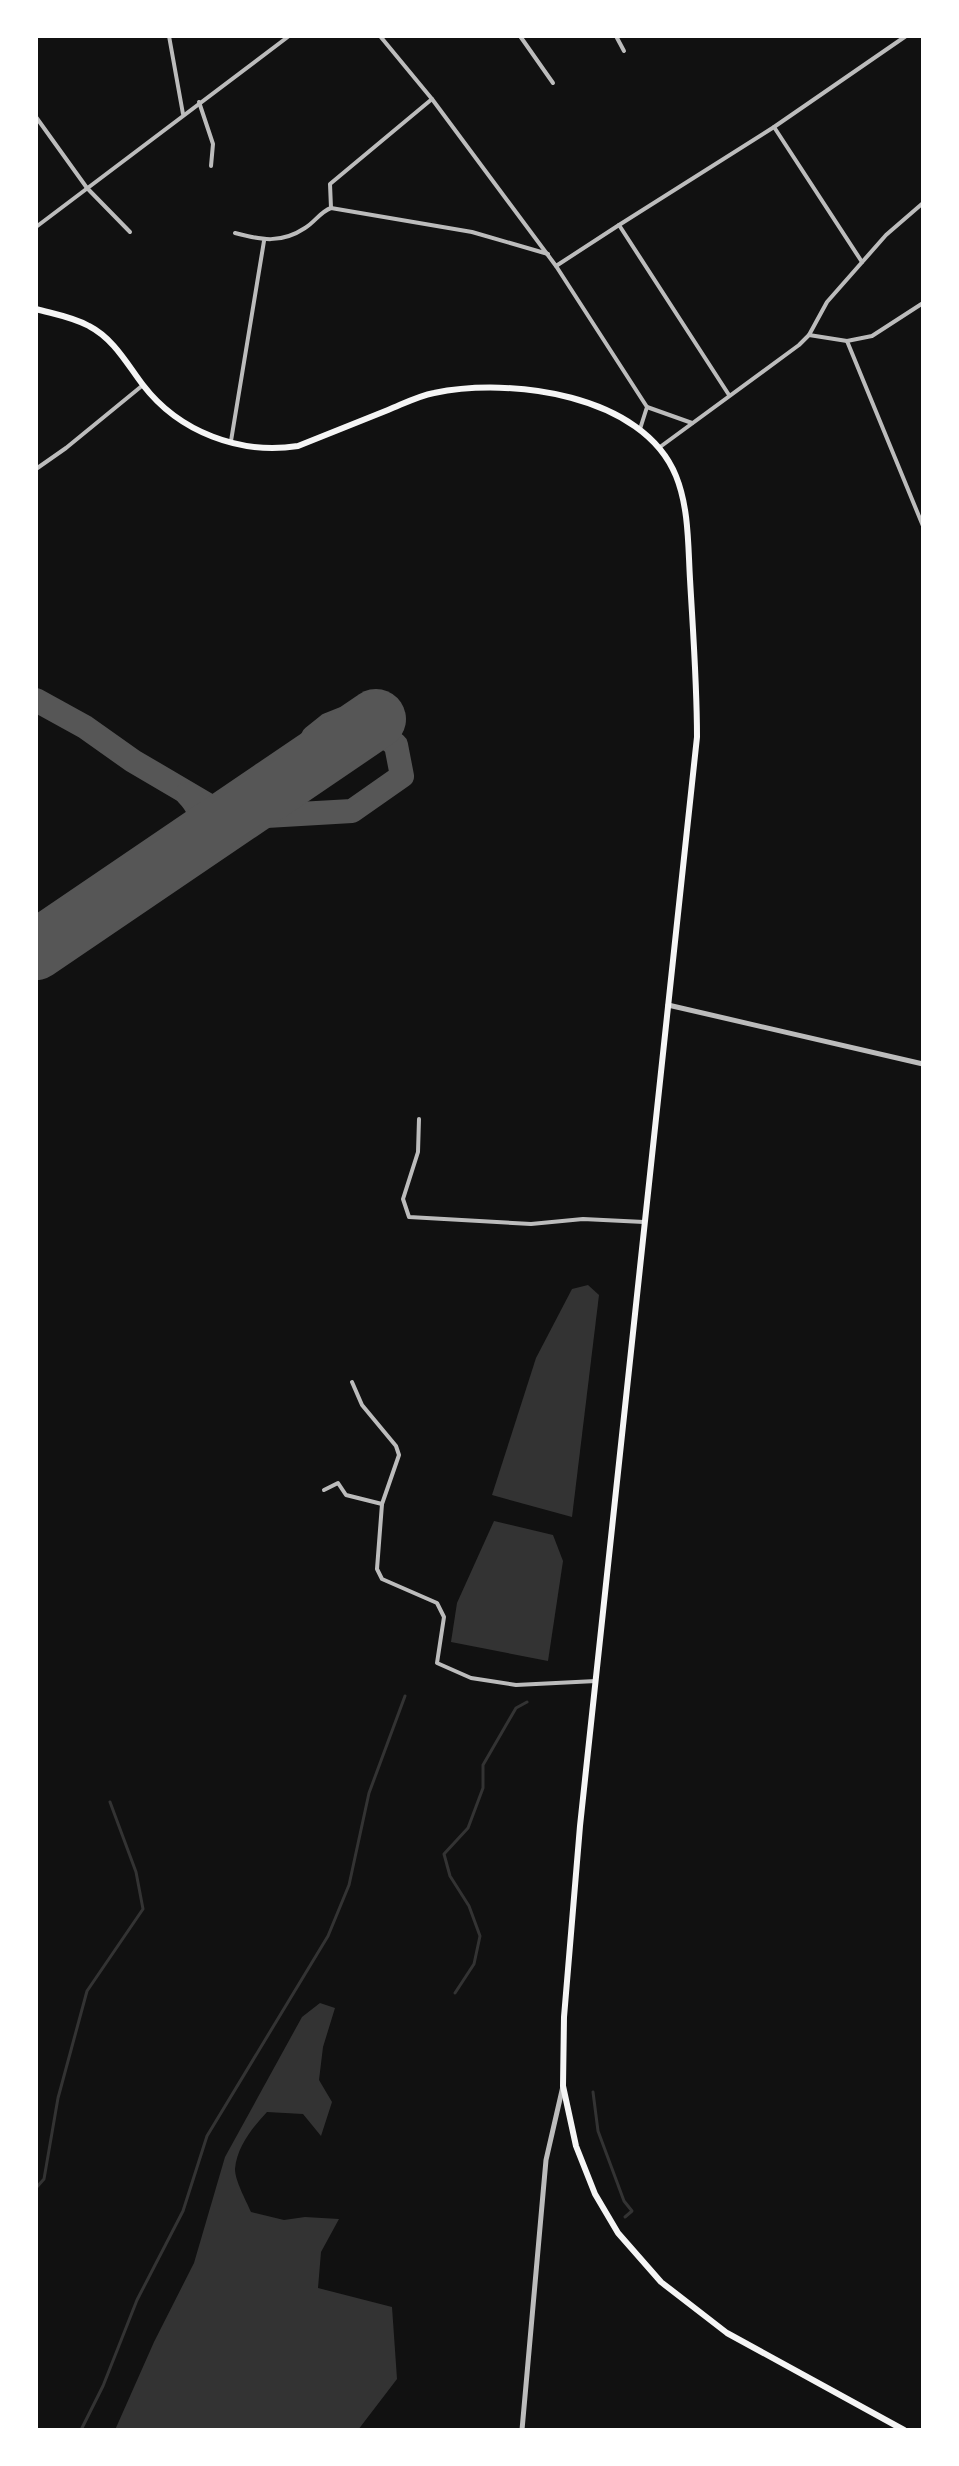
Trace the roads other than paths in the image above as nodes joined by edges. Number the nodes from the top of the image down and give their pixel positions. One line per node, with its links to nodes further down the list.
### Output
1 (169, 36): 11 (street)
2 (289, 36): 10 (street)
3 (380, 36): 9 (street)
4 (520, 36): 8 (street)
5 (616, 36): 7 (street)
6 (906, 36): 13 (street)
7 (624, 51)
8 (553, 83)
9 (432, 99): 17 (street); 23 (street)
10 (199, 102): 11 (street); 14 (street)
11 (183, 114): 15 (street)
12 (36, 117): 15 (street)
13 (774, 127): 18 (street); 24 (street)
14 (211, 166)
15 (87, 188): 19 (street); 20 (street)
16 (923, 203): 24 (street)
17 (331, 208): 22 (street); 23 (street)
18 (619, 225): 25 (street); 31 (street)
19 (36, 227)
20 (130, 232)
21 (235, 233): 22 (street)
22 (264, 241): 35 (street)
23 (548, 254): 25 (street)
24 (862, 262): 28 (street)
25 (556, 266): 32 (street)
26 (923, 303): 29 (street)
27 (36, 309): 30 (highway)
28 (809, 335): 29 (street); 31 (street)
29 (847, 341): 38 (street)
30 (143, 385): 35 (highway); 37 (street)
31 (729, 395): 33 (street)
32 (647, 407): 33 (street); 34 (street)
33 (692, 423): 36 (street)
34 (640, 429): 35 (highway); 36 (highway)
35 (231, 444)
36 (660, 447): 39 (highway)
37 (36, 469)
38 (923, 526)
39 (668, 1005): 40 (street); 42 (highway)
40 (923, 1064)
41 (419, 1119): 42 (street)
42 (644, 1222): 46 (highway)
43 (352, 1382): 45 (street)
44 (324, 1490): 45 (street)
45 (382, 1504): 46 (street)
46 (596, 1681): 47 (highway)
47 (563, 2086): 48 (street); 49 (highway)
48 (522, 2430)
49 (904, 2430)

